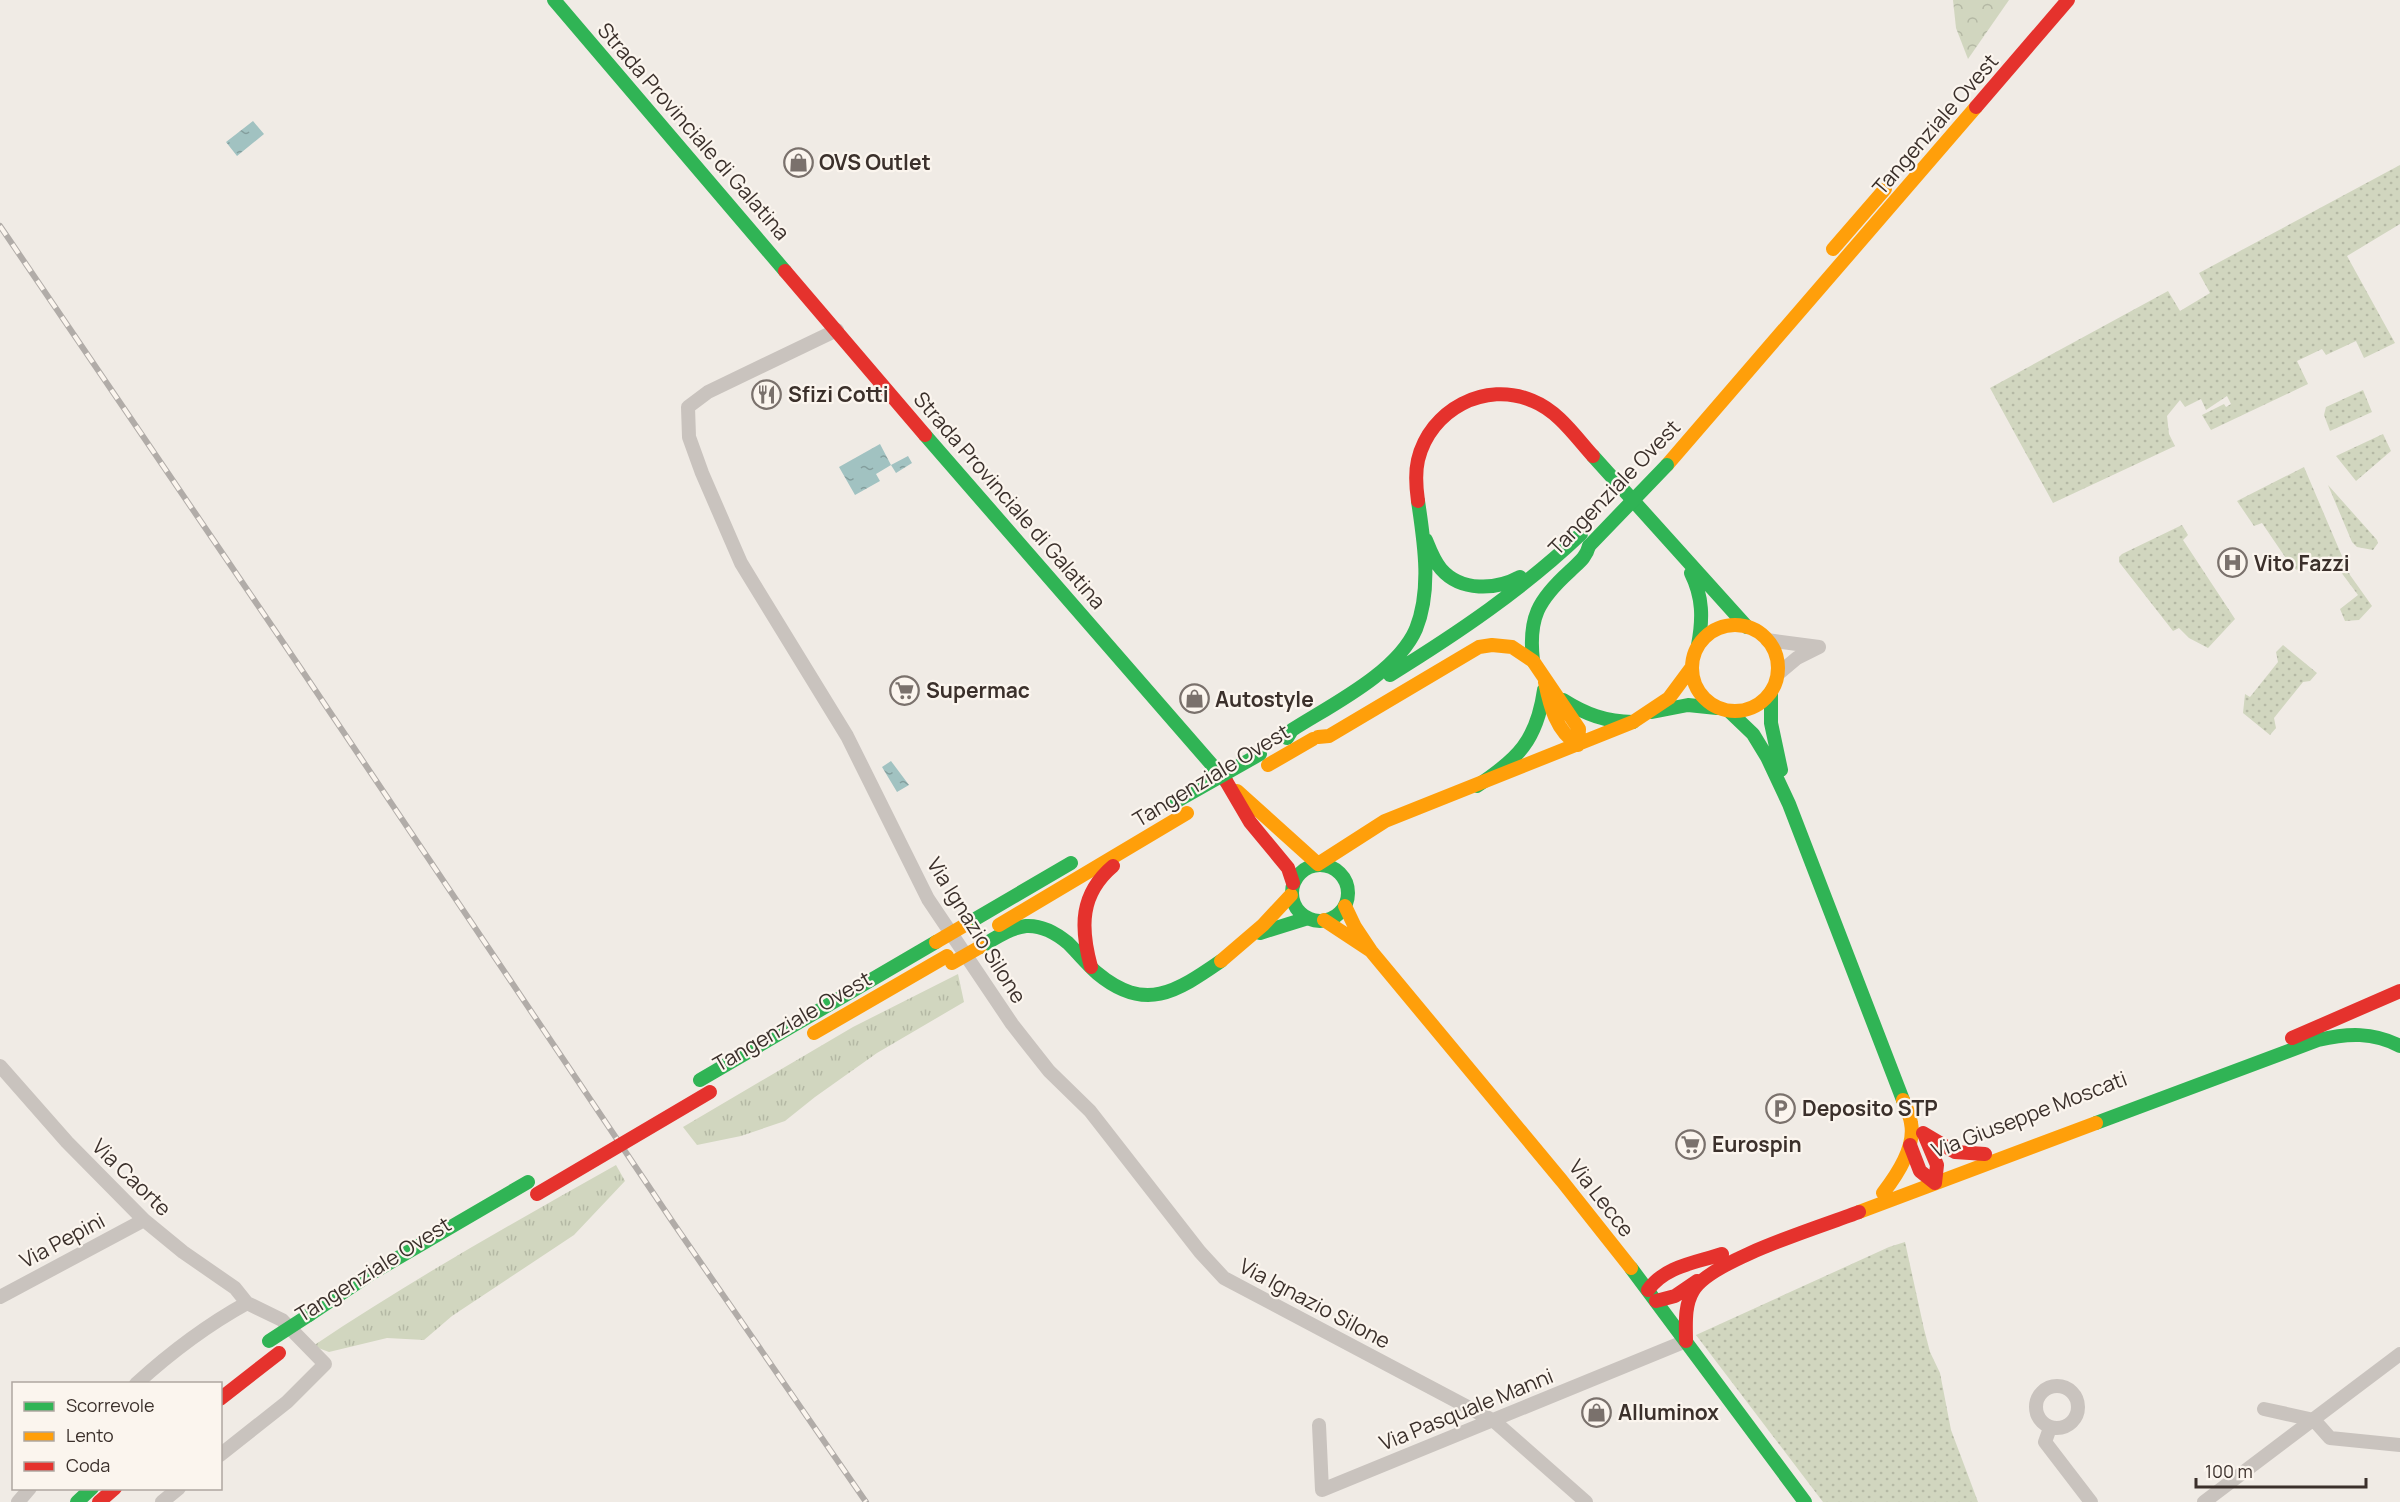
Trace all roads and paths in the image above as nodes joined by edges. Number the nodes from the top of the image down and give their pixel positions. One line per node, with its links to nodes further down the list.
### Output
1 (554, 0): 7 (main road, Strada Provinciale di Galatina)
2 (2050, 0): 4 (main road)
3 (2068, 0): 9 (main road, Tangenziale Ovest)
4 (2019, 35)
5 (1897, 175): 6 (main road, Tangenziale Ovest)
6 (1821, 263)
7 (837, 330): 31 (main road, Strada Provinciale di Galatina); 79 (street, Via Ignazio Silone)
8 (1671, 439): 9 (main road, Tangenziale Ovest)
9 (1661, 461): 11 (main road, Tangenziale Ovest, bridge)
10 (1423, 536): 11 (main road); 12 (main road); 28 (main road)
11 (1581, 540): 13 (main road, Tangenziale Ovest); 18 (main road); 28 (main road, Tangenziale Ovest)
12 (1681, 555): 14 (main road); 17 (main road)
13 (1525, 601)
14 (1747, 627): 16 (main road); 17 (main road)
15 (1480, 633): 27 (main road, Tangenziale Ovest)
16 (1767, 640): 20 (main road); 20 (street)
17 (1698, 645): 19 (main road)
18 (1533, 661): 21 (main road); 27 (main road)
19 (1692, 667): 24 (main road); 25 (main road)
20 (1778, 674): 22 (main road)
21 (1545, 682): 23 (main road); 29 (main road); 32 (main road)
22 (1771, 692): 24 (main road); 35 (main road)
23 (1558, 698): 26 (main road); 29 (main road)
24 (1724, 710): 25 (main road); 35 (main road)
25 (1650, 712): 26 (main road)
26 (1633, 722): 29 (main road)
27 (1318, 737): 30 (main road, Tangenziale Ovest)
28 (1287, 738): 30 (main road, Tangenziale Ovest)
29 (1578, 745): 32 (main road)
30 (1264, 759): 33 (main road, Tangenziale Ovest); 34 (main road, Tangenziale Ovest, bridge)
31 (1226, 781): 37 (main road); 38 (main road)
32 (1478, 786): 36 (main road)
33 (1217, 795)
34 (1172, 804)
35 (1789, 804): 56 (main road)
36 (1385, 821): 40 (main road); 41 (main road)
37 (1259, 833): 38 (street); 42 (main road)
38 (1290, 839): 40 (main road)
39 (1086, 854): 54 (main road, Tangenziale Ovest, bridge)
40 (1318, 864): 41 (main road); 42 (main road)
41 (1344, 878): 43 (main road)
42 (1292, 889): 44 (main road); 46 (main road)
43 (1345, 906): 45 (main road); 48 (main road, Via Lecce)
44 (1308, 918): 45 (main road); 46 (main road)
45 (1324, 920): 48 (main road)
46 (1252, 936): 49 (main road)
47 (977, 944): 49 (main road); 49 (main road, Tangenziale Ovest); 51 (main road, Tangenziale Ovest, bridge)
48 (1371, 951): 65 (main road, Via Lecce)
49 (1091, 967)
50 (2400, 991): 59 (main road, Via Giuseppe Moscati)
51 (803, 1039)
52 (2400, 1046): 60 (main road, Via Giuseppe Moscati)
53 (0, 1066): 64 (street, Via Caorte)
54 (695, 1083)
55 (715, 1089): 63 (main road, Tangenziale Ovest, bridge)
56 (1912, 1124): 57 (main road); 58 (main road)
57 (1924, 1134): 59 (main road); 60 (main road)
58 (1910, 1145): 60 (main road); 62 (main road)
59 (1986, 1154): 60 (main road, Via Giuseppe Moscati)
60 (1933, 1177): 62 (main road, Via Giuseppe Moscati); 67 (main road, Via Giuseppe Moscati)
61 (533, 1179): 73 (main road, Tangenziale Ovest, bridge)
62 (1883, 1193): 66 (main road, Via Giuseppe Moscati)
63 (532, 1197)
64 (144, 1220): 69 (street, Via Pepini); 70 (street, Via Caorte)
65 (1616, 1250): 66 (main road, Via Giuseppe Moscati); 68 (main road, Via Lecce)
66 (1670, 1269): 68 (main road, Via Giuseppe Moscati)
67 (1698, 1281): 68 (main road, Via Giuseppe Moscati); 72 (main road)
68 (1652, 1296): 72 (main road, Via Lecce)
69 (0, 1297)
70 (247, 1303): 75 (street); 83 (street, Via Caorte)
71 (309, 1333): 76 (main road, Tangenziale Ovest)
72 (1686, 1341): 79 (street, Via Pasquale Manni); 93 (main road, Via Lecce)
73 (265, 1345)
74 (2400, 1354): 78 (street)
75 (137, 1382)
76 (222, 1397)
77 (2264, 1409): 78 (street)
78 (2314, 1419): 82 (street); 95 (street)
79 (1494, 1421): 80 (street, Via Pasquale Manni); 92 (street, Via Ignazio Silone)
80 (1319, 1425)
81 (2050, 1428): 94 (street)
82 (2400, 1445)
83 (222, 1453)
84 (28, 1490): 88 (street)
85 (90, 1490): 89 (main road)
86 (112, 1490): 90 (main road)
87 (177, 1490): 91 (street)
88 (18, 1502)
89 (77, 1502)
90 (99, 1502)
91 (162, 1502)
92 (1586, 1502)
93 (1805, 1502)
94 (2091, 1502)
95 (2204, 1502)

